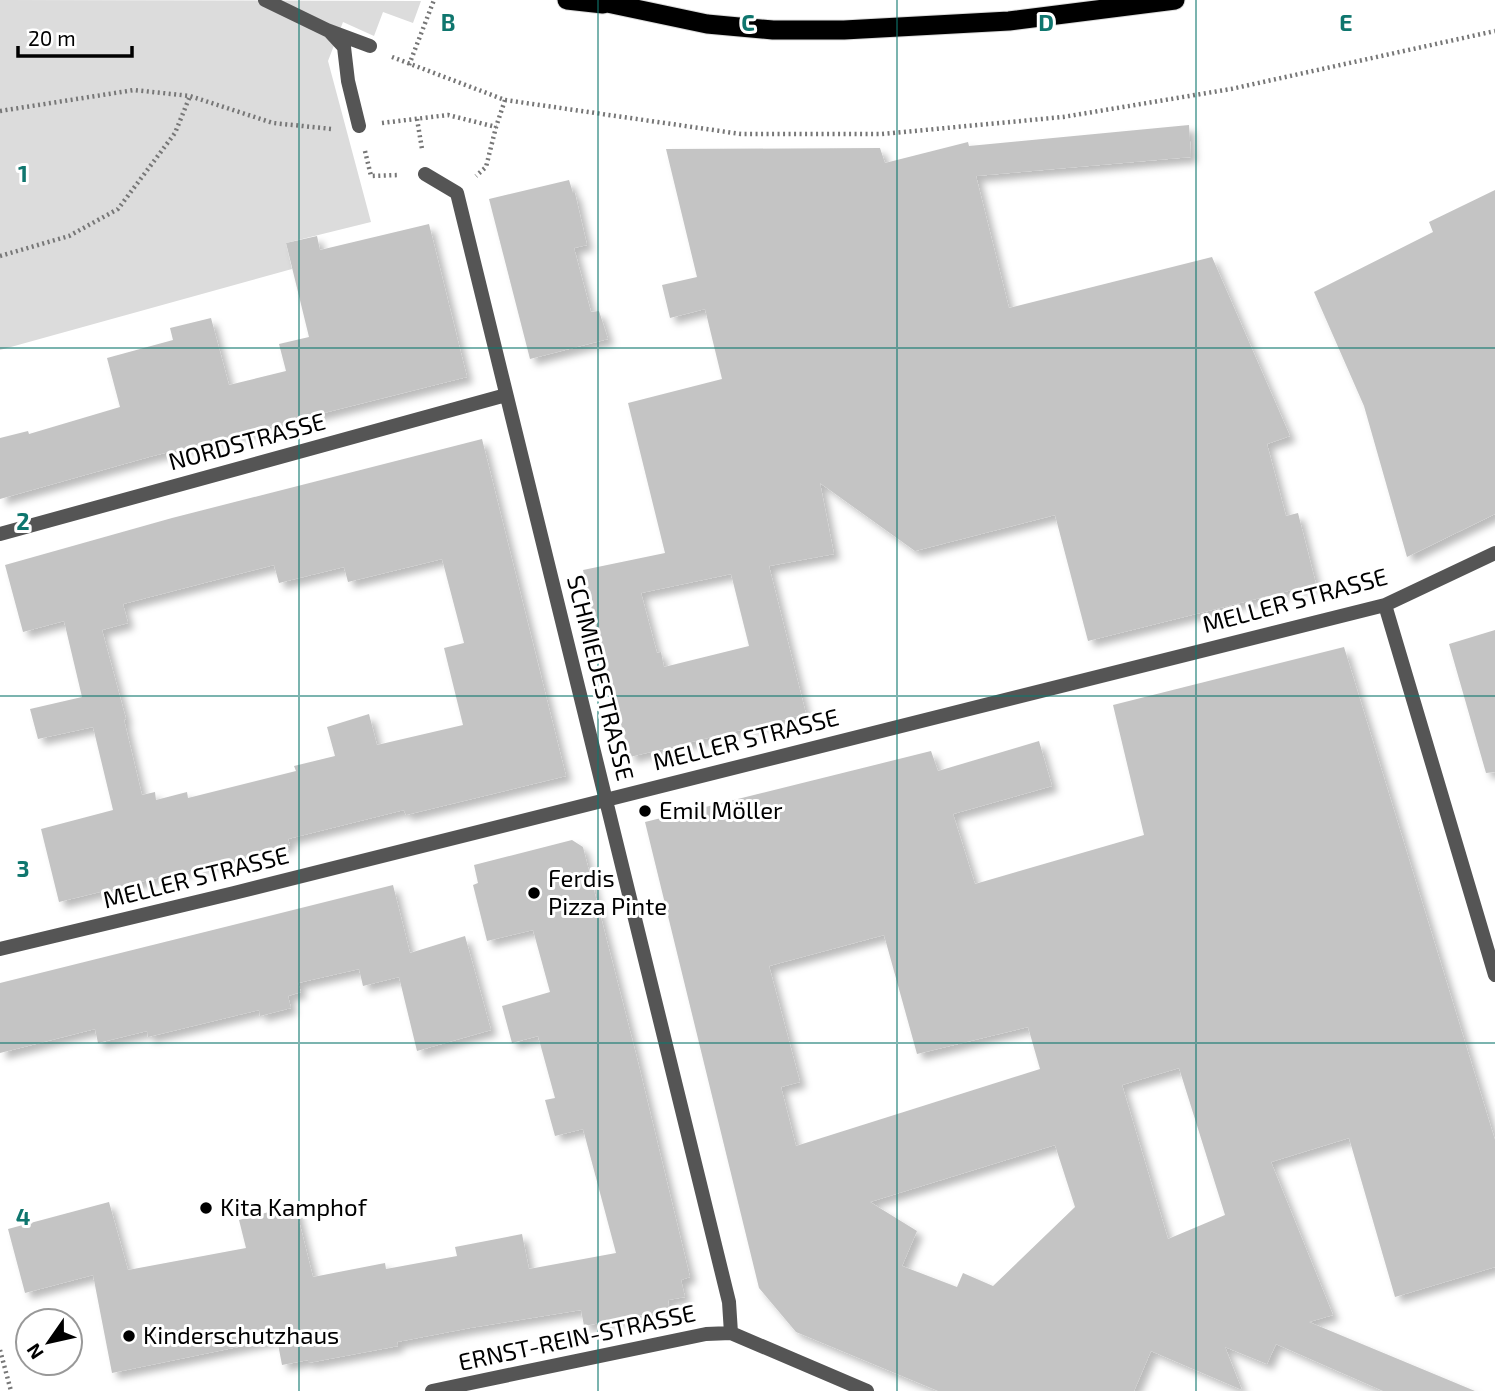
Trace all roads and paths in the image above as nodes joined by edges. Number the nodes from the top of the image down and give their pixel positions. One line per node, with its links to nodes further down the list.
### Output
1 (265, 0): 6 (street)
2 (434, 0): 10 (path)
3 (567, 0): 5 (highway)
4 (1175, 0): 5 (highway)
5 (598, 2)
6 (327, 30): 8 (street); 12 (street)
7 (1495, 31): 10 (path)
8 (370, 46)
9 (190, 96): 11 (path); 12 (path); 16 (path)
10 (505, 100): 13 (path)
11 (0, 111)
12 (359, 126): 13 (path); 14 (path)
13 (496, 127): 15 (path)
14 (425, 174): 15 (street)
15 (457, 193): 17 (street, SCHMIEDESTRASSE)
16 (0, 256)
17 (506, 395): 18 (street, NORDSTRASSE); 21 (street, SCHMIEDESTRASSE)
18 (0, 534)
19 (1495, 553): 20 (street, MELLER STRASSE)
20 (1385, 605): 21 (street, MELLER STRASSE); 23 (street)
21 (607, 799): 22 (street, MELLER STRASSE); 24 (street, SCHMIEDESTRASSE)
22 (0, 949)
23 (1495, 975)
24 (731, 1333): 26 (street, ERNST-REIN-STRASSE); 29 (street)
25 (0, 1350): 27 (path)
26 (475, 1387): 28 (street, ERNST-REIN-STRASSE)
27 (11, 1391)
28 (432, 1391)
29 (867, 1391)

